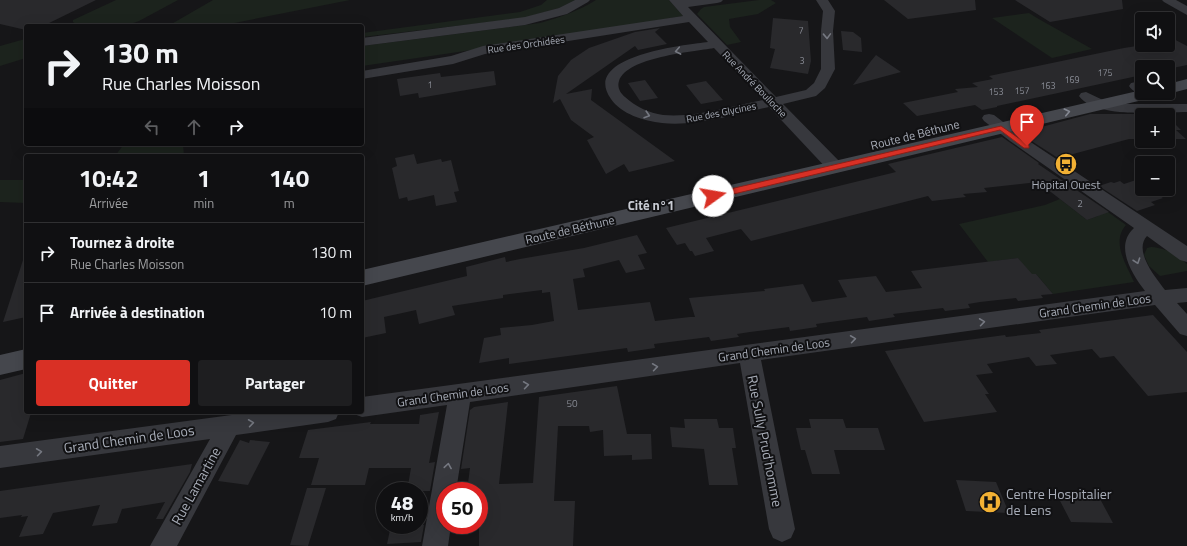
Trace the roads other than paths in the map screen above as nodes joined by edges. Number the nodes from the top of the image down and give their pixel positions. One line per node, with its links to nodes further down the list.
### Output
1 (584, 0): 8 (street)
2 (717, 0): 5 (street)
3 (822, 0): 18 (street, Rue des Glycines, one-way to 18)
4 (1168, 0): 6 (street)
5 (678, 2): 7 (street, Rue André Boulloche)
6 (1187, 11)
7 (692, 18): 9 (street, Rue André Boulloche); 11 (street, Rue des Orchidées)
8 (364, 42)
9 (717, 44): 18 (street, Rue André Boulloche); 18 (street, Rue des Glycines, one-way to 18)
10 (1187, 74): 12 (main road)
11 (364, 75)
12 (1175, 77)
13 (1187, 84): 14 (main road)
14 (1175, 87)
15 (1135, 92): 16 (main road, Route de Béthune)
16 (1094, 100): 19 (street); 20 (main road, Route de Béthune)
17 (1164, 100): 19 (street)
18 (772, 102): 21 (street, Rue André Boulloche)
19 (1180, 108)
20 (995, 123): 21 (main road, Route de Béthune); 22 (street)
21 (830, 162): 24 (main road, Route de Béthune); 25 (main road, Route de Béthune)
22 (1148, 229): 23 (street); 27 (street, one-way to 27)
23 (1187, 255)
24 (364, 265)
25 (364, 278)
26 (1187, 295): 27 (street, Grand Chemin de Loos)
27 (1161, 296): 28 (street); 31 (street, Grand Chemin de Loos, one-way to 27)
28 (1187, 328)
29 (24, 344): 30 (main road)
30 (0, 350)
31 (749, 354): 34 (street, Grand Chemin de Loos, one-way to 31); 39 (street, Rue Sully Prud'homme)
32 (24, 359): 33 (main road)
33 (0, 365)
34 (460, 394): 35 (street, Grand Chemin de Loos); 41 (street, one-way to 34)
35 (364, 407)
36 (314, 414): 37 (street, Grand Chemin de Loos, one-way to 36)
37 (229, 426): 38 (street, Grand Chemin de Loos, one-way to 37); 40 (street, Rue Lamartine)
38 (0, 457)
39 (782, 529)
40 (163, 546)
41 (435, 546)

